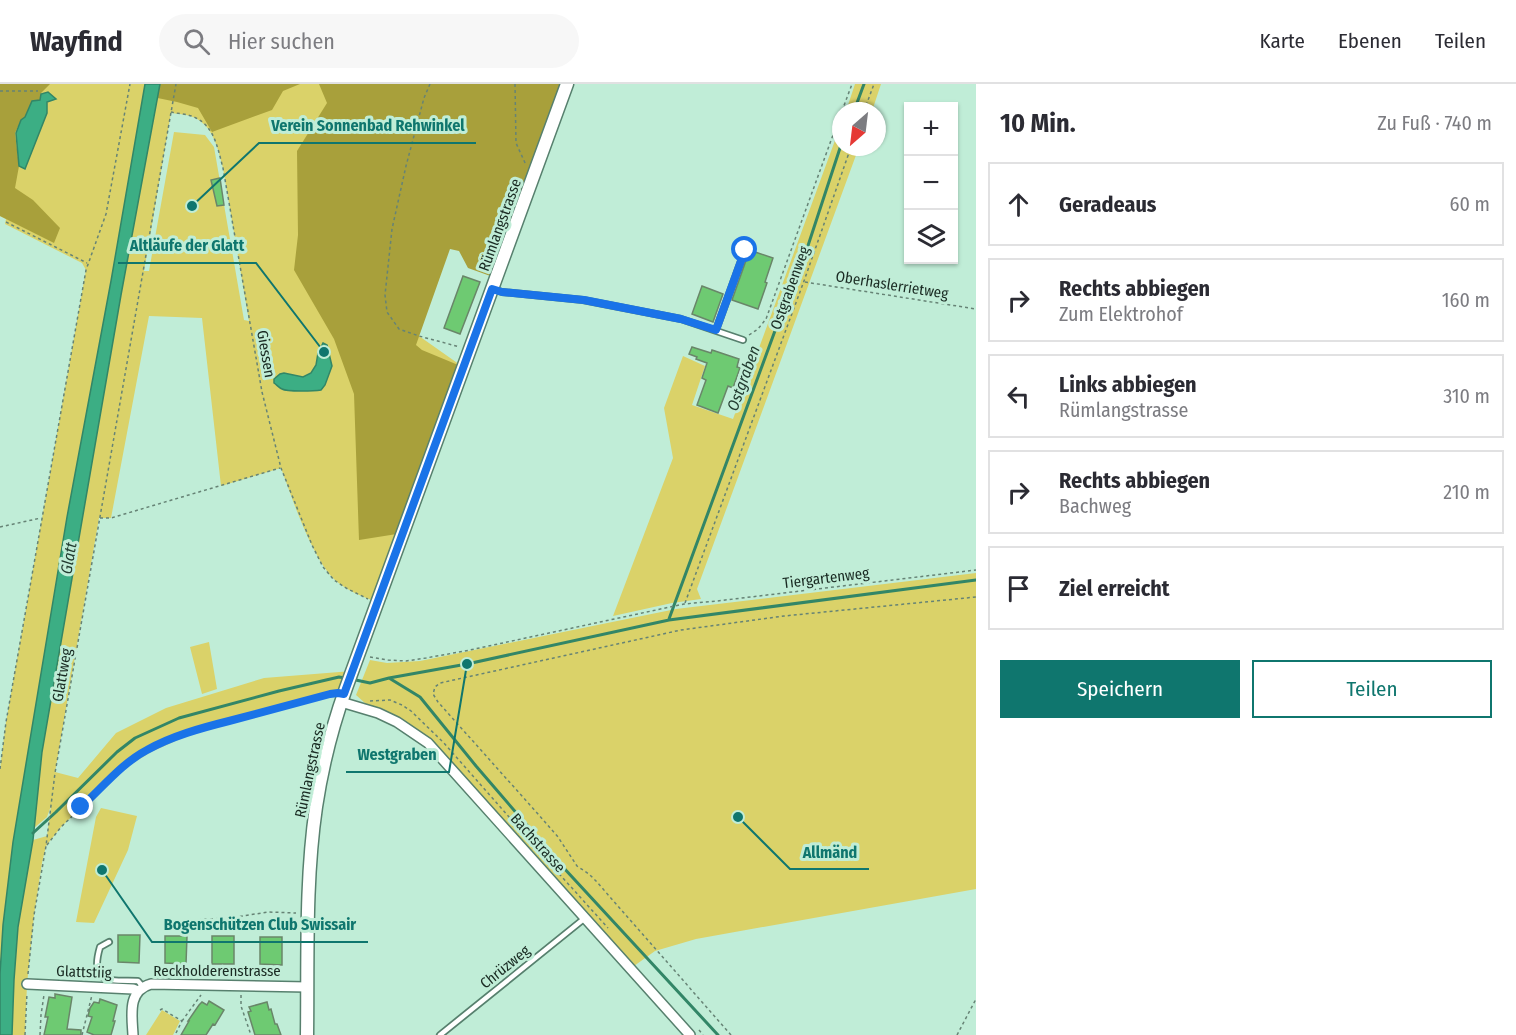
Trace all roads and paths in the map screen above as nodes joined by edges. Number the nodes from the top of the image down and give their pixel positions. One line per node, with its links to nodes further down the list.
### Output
1 (130, 84): 18 (path)
2 (176, 84): 12 (path, Glattweg)
3 (430, 84): 24 (path)
4 (515, 84): 15 (path)
5 (567, 84): 15 (street, Rümlangstrasse)
6 (852, 84): 10 (path)
7 (874, 84): 11 (path)
8 (0, 91): 9 (path)
9 (38, 91)
10 (845, 102)
11 (867, 102)
12 (171, 112): 25 (path, Giessen); 27 (path, Glattweg)
13 (832, 137): 23 (path)
14 (848, 156): 19 (path, Ostgrabenweg)
15 (532, 180): 20 (street, Rümlangstrasse)
16 (6, 222): 18 (path)
17 (745, 250): 22 (lane)
18 (88, 263): 26 (path)
19 (804, 281): 21 (path, Oberhaslerrietweg); 32 (path, Ostgrabenweg)
20 (492, 289): 22 (lane); 24 (street, Rümlangstrasse)
21 (976, 309)
22 (716, 330): 23 (lane)
23 (742, 340)
24 (470, 350): 34 (street, Rümlangstrasse)
25 (281, 468): 27 (path); 31 (path, Giessen)
26 (42, 518): 28 (path); 35 (path)
27 (99, 518): 36 (path, Glattweg)
28 (0, 527)
29 (976, 570): 32 (path, Tiergartenweg)
30 (976, 597): 60 (path)
31 (365, 598)
32 (684, 604): 33 (path, Tiergartenweg)
33 (378, 659)
34 (343, 695): 36 (path); 37 (street, Rümlangstrasse); 38 (street, Bachstrasse)
35 (0, 769)
36 (46, 846): 41 (path)
37 (309, 914): 39 (path); 46 (street, Rümlangstrasse)
38 (585, 918): 58 (lane, Chrüzweg); 59 (street, Bachstrasse)
39 (192, 920)
40 (109, 942): 47 (lane)
41 (27, 984): 42 (street, Glattstiig); 51 (path)
42 (44, 985): 45 (street, Glattstiig); 52 (path)
43 (204, 985): 44 (street, Reckholderenstrasse); 47 (street, Reckholderenstrasse); 50 (path)
44 (241, 985): 46 (street, Reckholderenstrasse); 56 (path)
45 (94, 987): 47 (street, Glattstiig); 53 (path)
46 (308, 987): 57 (street, Rümlangstrasse)
47 (140, 989): 54 (street, Reckholderenstrasse)
48 (976, 999): 61 (path)
49 (160, 1010): 50 (path)
50 (182, 1021): 55 (path)
51 (26, 1035)
52 (40, 1035)
53 (82, 1035)
54 (133, 1035)
55 (175, 1035)
56 (250, 1035)
57 (307, 1035)
58 (441, 1035)
59 (690, 1035)
60 (731, 1035)
61 (957, 1035)

